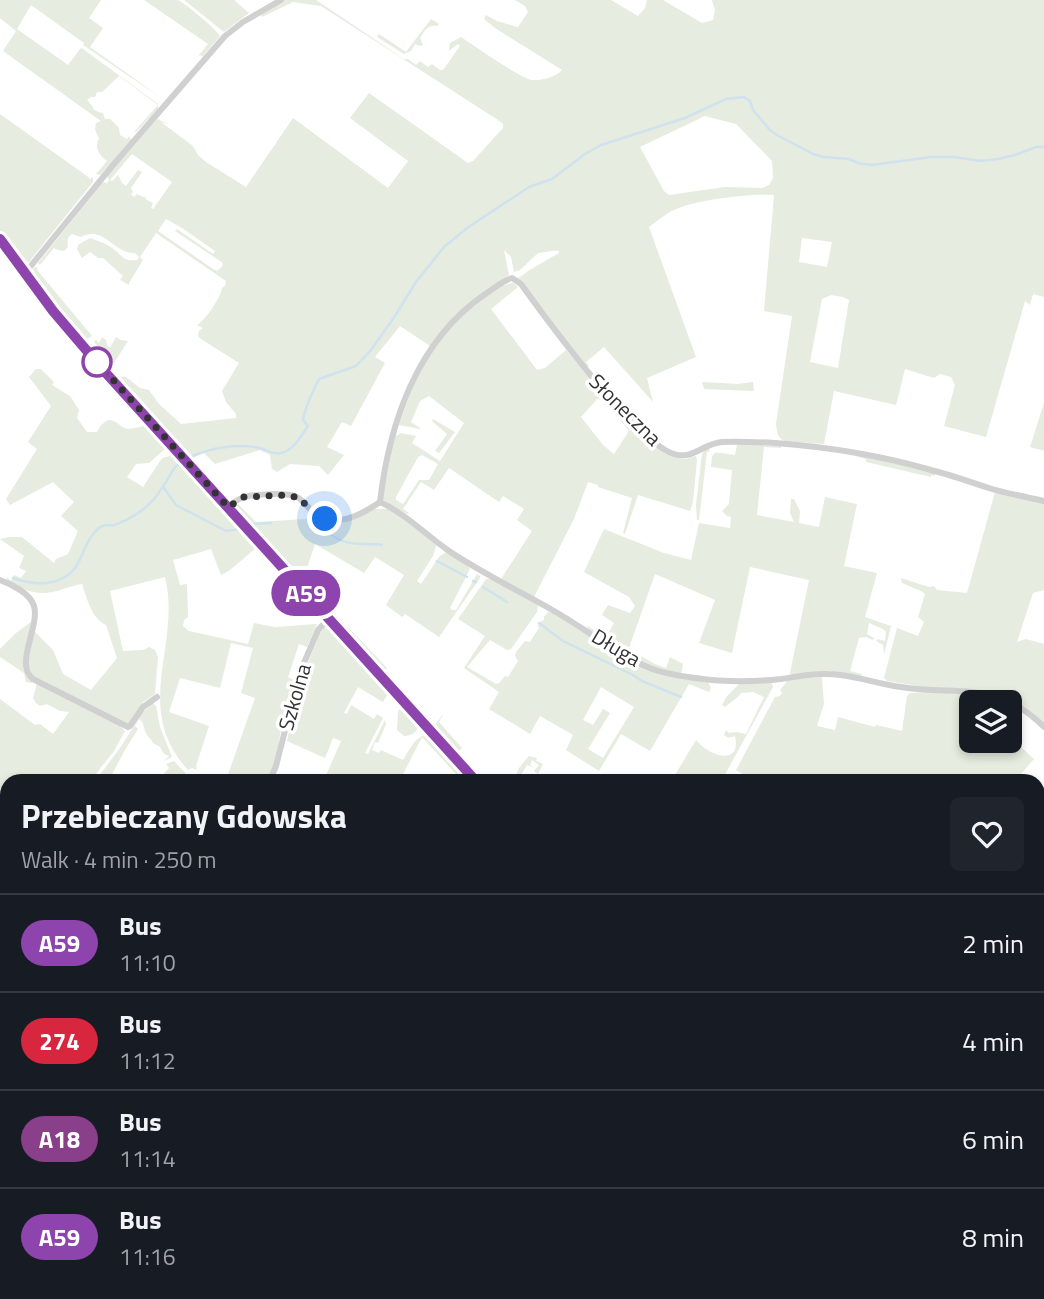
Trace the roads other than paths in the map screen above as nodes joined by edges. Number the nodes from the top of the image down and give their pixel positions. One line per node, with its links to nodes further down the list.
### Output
1 (281, 0): 3 (street)
2 (0, 239): 3 (main road)
3 (25, 274): 6 (main road)
4 (1044, 501): 5 (street, Słoneczna)
5 (380, 502): 6 (street); 10 (street, Długa)
6 (228, 507): 8 (main road)
7 (0, 580): 9 (street)
8 (328, 619): 11 (street, Szkolna); 12 (main road)
9 (157, 697)
10 (1044, 727)
11 (273, 774)
12 (470, 774)

